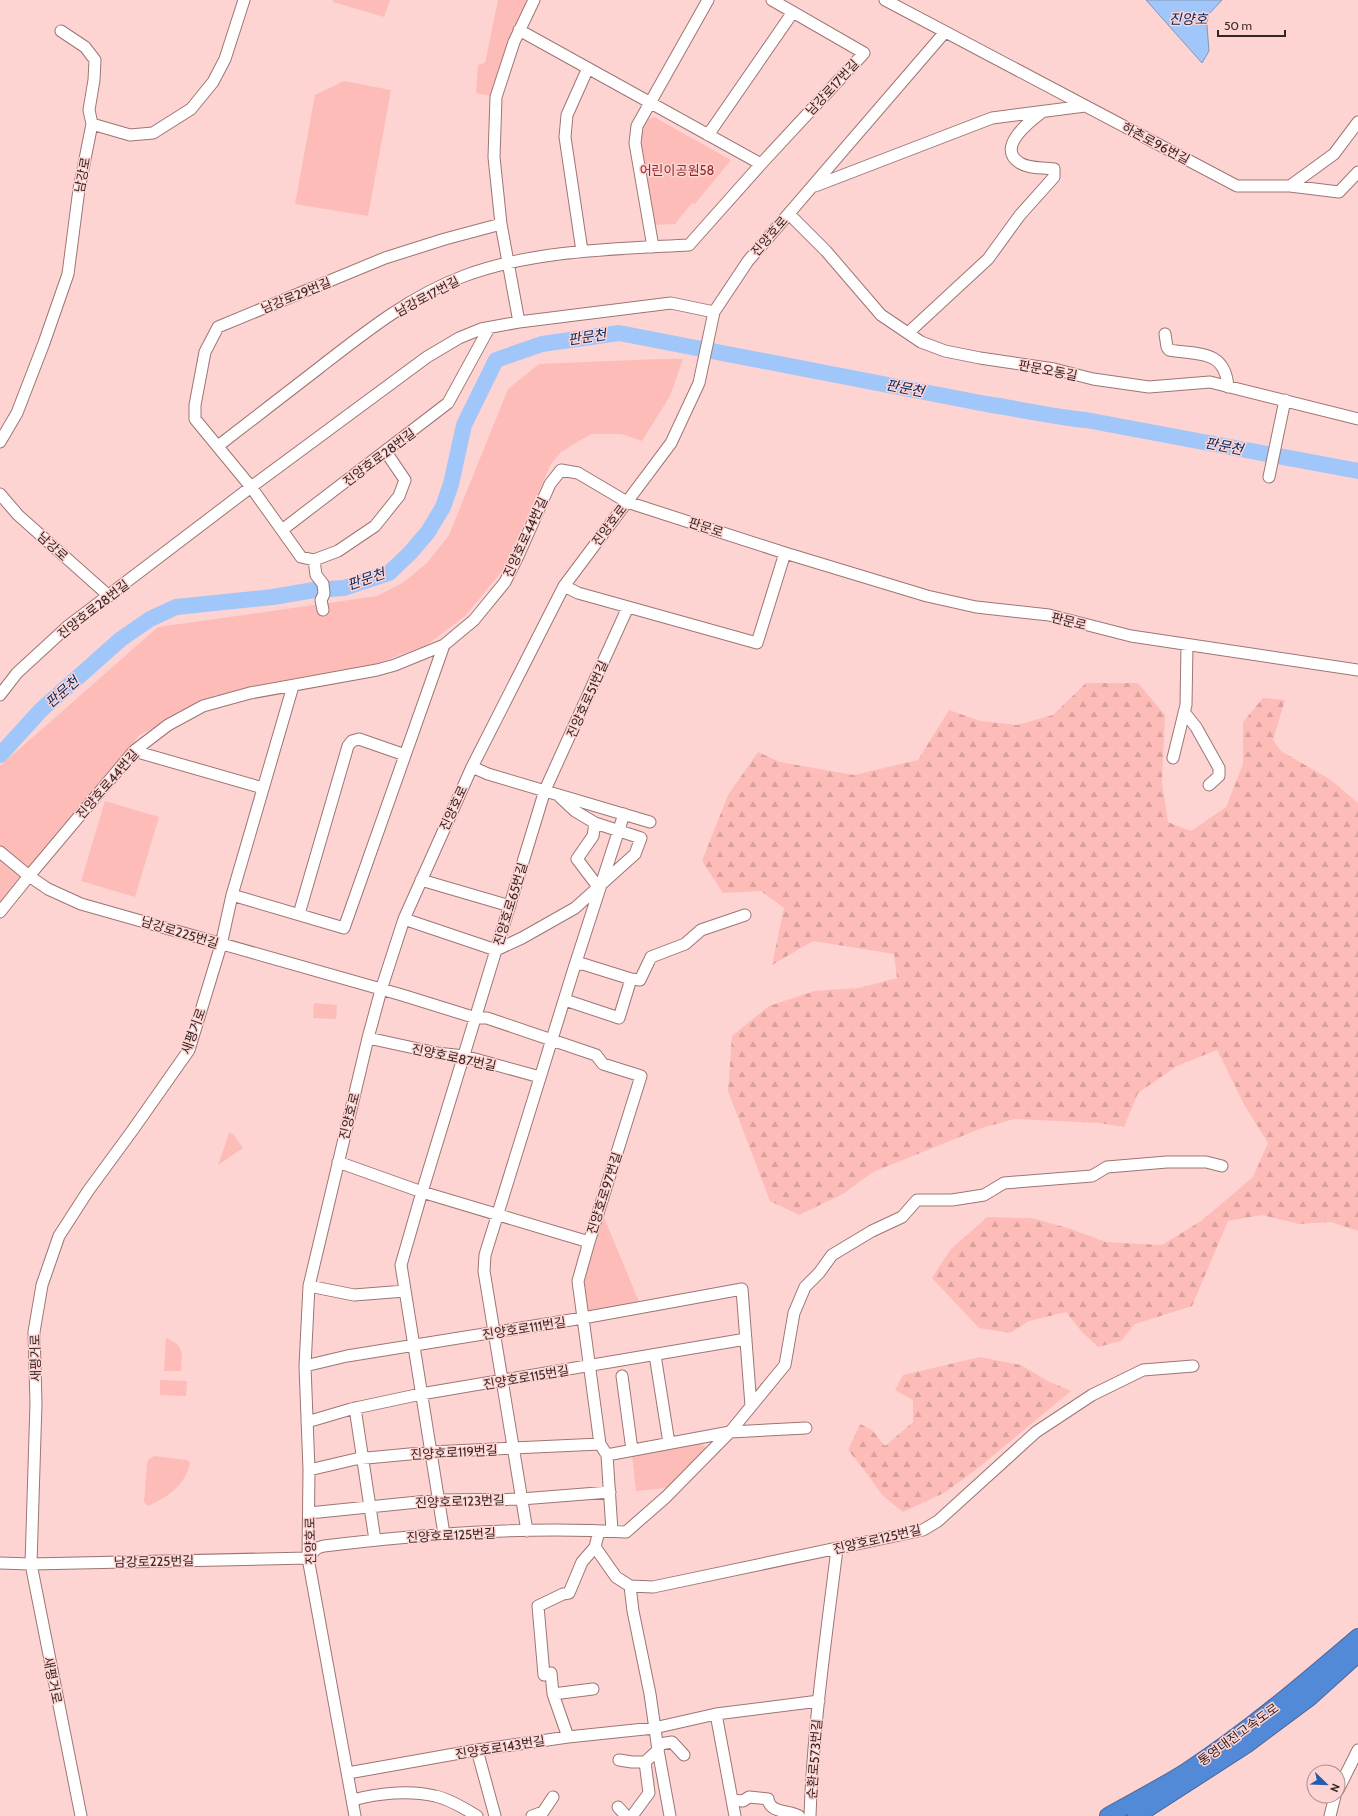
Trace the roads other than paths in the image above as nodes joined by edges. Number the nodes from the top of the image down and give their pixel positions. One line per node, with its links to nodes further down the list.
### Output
1 (244, 0): 15 (street)
2 (534, 0): 7 (street)
3 (708, 0): 11 (street)
4 (772, 0): 6 (street, 남강로17번길)
5 (885, 0): 9 (street)
6 (793, 12): 16 (street); 17 (street, 남강로17번길)
7 (520, 30): 10 (street); 22 (street)
8 (61, 31): 15 (street, 남강로)
9 (945, 32): 12 (street, 하촌로96번길); 19 (street, 진양호로)
10 (588, 68): 11 (street); 24 (street)
11 (650, 102): 16 (street); 23 (street)
12 (1085, 106): 13 (street, 진양호로); 20 (street, 하촌로96번길)
13 (1042, 112): 19 (street, 진양호로); 29 (street)
14 (1358, 122): 20 (street)
15 (92, 124): 34 (street, 남강로)
16 (708, 135): 17 (street)
17 (761, 164): 23 (street, 남강로17번길)
18 (1358, 172): 20 (street, 하촌로96번길)
19 (813, 186): 21 (street, 진양호로)
20 (1290, 186)
21 (789, 214): 26 (street, 진양호로); 29 (street, 판문오동길)
22 (501, 224): 25 (street); 35 (street, 남강로29번길)
23 (653, 247): 24 (street, 남강로17번길)
24 (582, 251): 25 (street, 남강로17번길)
25 (508, 263): 27 (street); 35 (street, 남강로17번길)
26 (713, 317): 27 (street, 진양호로28번길); 40 (street, 진양호로)
27 (519, 322): 28 (street, 진양호로28번길)
28 (489, 328): 36 (street, 진양호로28번길); 38 (street, 진양호로28번길)
29 (908, 333): 31 (street, 판문오동길)
30 (1165, 334): 31 (street)
31 (1228, 387): 32 (street, 판문오동길)
32 (1285, 400): 33 (street, 판문오동길); 37 (street)
33 (1358, 419)
34 (0, 442)
35 (218, 446): 38 (street, 남강로29번길)
36 (386, 452): 41 (street, 진양호로28번길); 43 (street)
37 (1269, 477)
38 (251, 487): 41 (street); 45 (street, 진양호로28번길)
39 (0, 494): 45 (street, 남강로)
40 (626, 502): 42 (street, 판문로); 44 (street, 진양호로); 48 (street, 진양호로44번길)
41 (282, 530): 43 (street)
42 (784, 553): 46 (street); 49 (street, 판문로)
43 (314, 560): 47 (street)
44 (564, 586): 46 (street); 57 (street, 진양호로)
45 (109, 596): 52 (street, 진양호로28번길)
46 (628, 607): 60 (street, 진양호로51번길)
47 (324, 610)
48 (444, 645): 51 (street, 진양호로44번길); 55 (street)
49 (1187, 645): 50 (street, 판문로); 53 (street)
50 (1358, 670)
51 (293, 686): 54 (street, 진양호로44번길); 59 (street)
52 (0, 695)
53 (1184, 712): 56 (street); 58 (street)
54 (134, 750): 59 (street); 69 (street, 진양호로44번길)
55 (405, 755): 75 (street); 75 (street)
56 (1173, 758)
57 (472, 767): 60 (street); 70 (street, 진양호로)
58 (1209, 785)
59 (262, 788): 72 (street)
60 (545, 790): 61 (street); 73 (street, 진양호로65번길)
61 (557, 794): 62 (street); 64 (street)
62 (624, 814): 63 (street); 65 (street)
63 (650, 822)
64 (595, 823): 65 (street); 71 (street)
65 (617, 831): 67 (street); 71 (street)
66 (0, 852): 69 (street, 남강로225번길)
67 (635, 854): 68 (street); 71 (street)
68 (644, 861)
69 (29, 876): 74 (street); 78 (street, 남강로225번길)
70 (421, 880): 73 (street); 77 (street, 진양호로)
71 (599, 888): 79 (street); 80 (street)
72 (232, 895): 75 (street); 78 (street)
73 (510, 906): 79 (street, 진양호로65번길)
74 (0, 912)
75 (300, 914)
76 (745, 915): 81 (street)
77 (404, 919): 79 (street); 82 (street, 진양호로)
78 (221, 945): 82 (street, 남강로225번길); 135 (street, 새평거로)
79 (496, 950): 84 (street, 진양호로65번길)
80 (575, 965): 81 (street); 83 (street)
81 (631, 979): 83 (street)
82 (381, 990): 84 (street, 남강로225번길); 85 (street, 진양호로)
83 (565, 1000): 86 (street)
84 (476, 1018): 86 (street, 남강로225번길); 87 (street, 진양호로65번길)
85 (368, 1038): 87 (street, 진양호로87번길); 90 (street, 진양호로)
86 (552, 1040): 88 (street, 남강로225번길); 89 (street)
87 (464, 1056): 89 (street, 진양호로87번길); 92 (street)
88 (641, 1076): 94 (street, 진양호로97번길)
89 (540, 1077): 93 (street)
90 (338, 1162): 92 (street, 진양호로97번길); 95 (street, 진양호로)
91 (1222, 1166): 108 (street, 진양호로125번길)
92 (422, 1192): 93 (street, 진양호로97번길); 96 (street)
93 (496, 1215): 94 (street, 진양호로97번길); 98 (street)
94 (589, 1242): 97 (street)
95 (309, 1286): 96 (street); 102 (street, 진양호로)
96 (405, 1291): 100 (street)
97 (583, 1318): 98 (street, 진양호로111번길); 99 (street, 진양호로111번길); 103 (street)
98 (495, 1333): 100 (street, 진양호로111번길); 106 (street)
99 (746, 1339): 101 (street, 진양호로115번길); 108 (street)
100 (414, 1346): 102 (street, 진양호로111번길); 107 (street)
101 (655, 1355): 103 (street, 진양호로115번길); 113 (street)
102 (305, 1366): 110 (street, 진양호로)
103 (590, 1366): 106 (street, 진양호로115번길); 114 (street)
104 (1193, 1366): 132 (street, 진양호로125번길)
105 (622, 1376): 116 (street)
106 (504, 1381): 107 (street, 진양호로115번길); 115 (street)
107 (421, 1394): 109 (street, 진양호로115번길); 117 (street)
108 (751, 1406): 112 (street, 진양호로125번길)
109 (355, 1408): 110 (street, 진양호로115번길); 119 (street)
110 (307, 1422): 120 (street, 진양호로)
111 (806, 1428): 112 (street)
112 (730, 1432): 113 (street); 128 (street, 진양호로125번길)
113 (669, 1443): 116 (street)
114 (600, 1444): 115 (street, 진양호로119번길); 118 (street)
115 (513, 1449): 117 (street, 진양호로119번길); 122 (street)
116 (632, 1450): 118 (street)
117 (431, 1452): 119 (street, 진양호로119번길); 123 (street)
118 (607, 1455): 121 (street)
119 (363, 1458): 120 (street, 진양호로119번길); 124 (street)
120 (309, 1470): 125 (street, 진양호로)
121 (610, 1492): 122 (street, 진양호로123번길); 128 (street)
122 (521, 1499): 123 (street, 진양호로123번길); 126 (street)
123 (438, 1500): 124 (street, 진양호로123번길); 129 (street)
124 (370, 1507): 125 (street, 진양호로123번길); 130 (street)
125 (309, 1513): 133 (street, 진양호로)
126 (526, 1531): 127 (street, 진양호로125번길); 129 (street, 진양호로125번길)
127 (599, 1531): 128 (street, 진양호로125번길); 131 (street)
128 (612, 1531)
129 (444, 1534): 130 (street, 진양호로125번길)
130 (375, 1540): 133 (street, 진양호로125번길)
131 (595, 1548): 136 (street); 140 (street)
132 (837, 1549): 136 (street, 진양호로125번길); 141 (street, 순환로573번길)
133 (308, 1558): 135 (street, 남강로225번길); 151 (street, 진양호로)
134 (0, 1563): 135 (street, 남강로225번길)
135 (31, 1564): 158 (street, 새평거로)
136 (630, 1586): 143 (street)
137 (1358, 1637): 170 (highway, 통영대전고속도로)
138 (1358, 1654): 171 (highway, 통영대전고속도로)
139 (593, 1689): 140 (street)
140 (553, 1694): 144 (street)
141 (819, 1702): 142 (street, 진양호로143번길); 169 (street, 순환로573번길)
142 (716, 1714): 143 (street, 진양호로143번길); 155 (street)
143 (654, 1728): 144 (street, 진양호로143번길); 146 (street)
144 (568, 1737): 145 (street, 진양호로143번길)
145 (477, 1750): 151 (street, 진양호로143번길); 161 (street)
146 (658, 1750): 148 (street); 150 (street); 165 (street)
147 (1358, 1750): 152 (street)
148 (684, 1755)
149 (619, 1760): 150 (street)
150 (645, 1762): 164 (street)
151 (348, 1773): 154 (street, 진양호로)
152 (1346, 1774)
153 (553, 1797): 162 (street)
154 (352, 1800): 159 (street, 진양호로); 160 (street)
155 (732, 1800): 166 (street); 167 (street); 168 (street)
156 (1333, 1804): 172 (street)
157 (618, 1807): 163 (street)
158 (81, 1816)
159 (355, 1816)
160 (477, 1816)
161 (496, 1816)
162 (532, 1816)
163 (626, 1816)
164 (632, 1816)
165 (670, 1816)
166 (726, 1816)
167 (736, 1816)
168 (799, 1816)
169 (810, 1816)
170 (1108, 1816)
171 (1136, 1816)
172 (1330, 1816)

